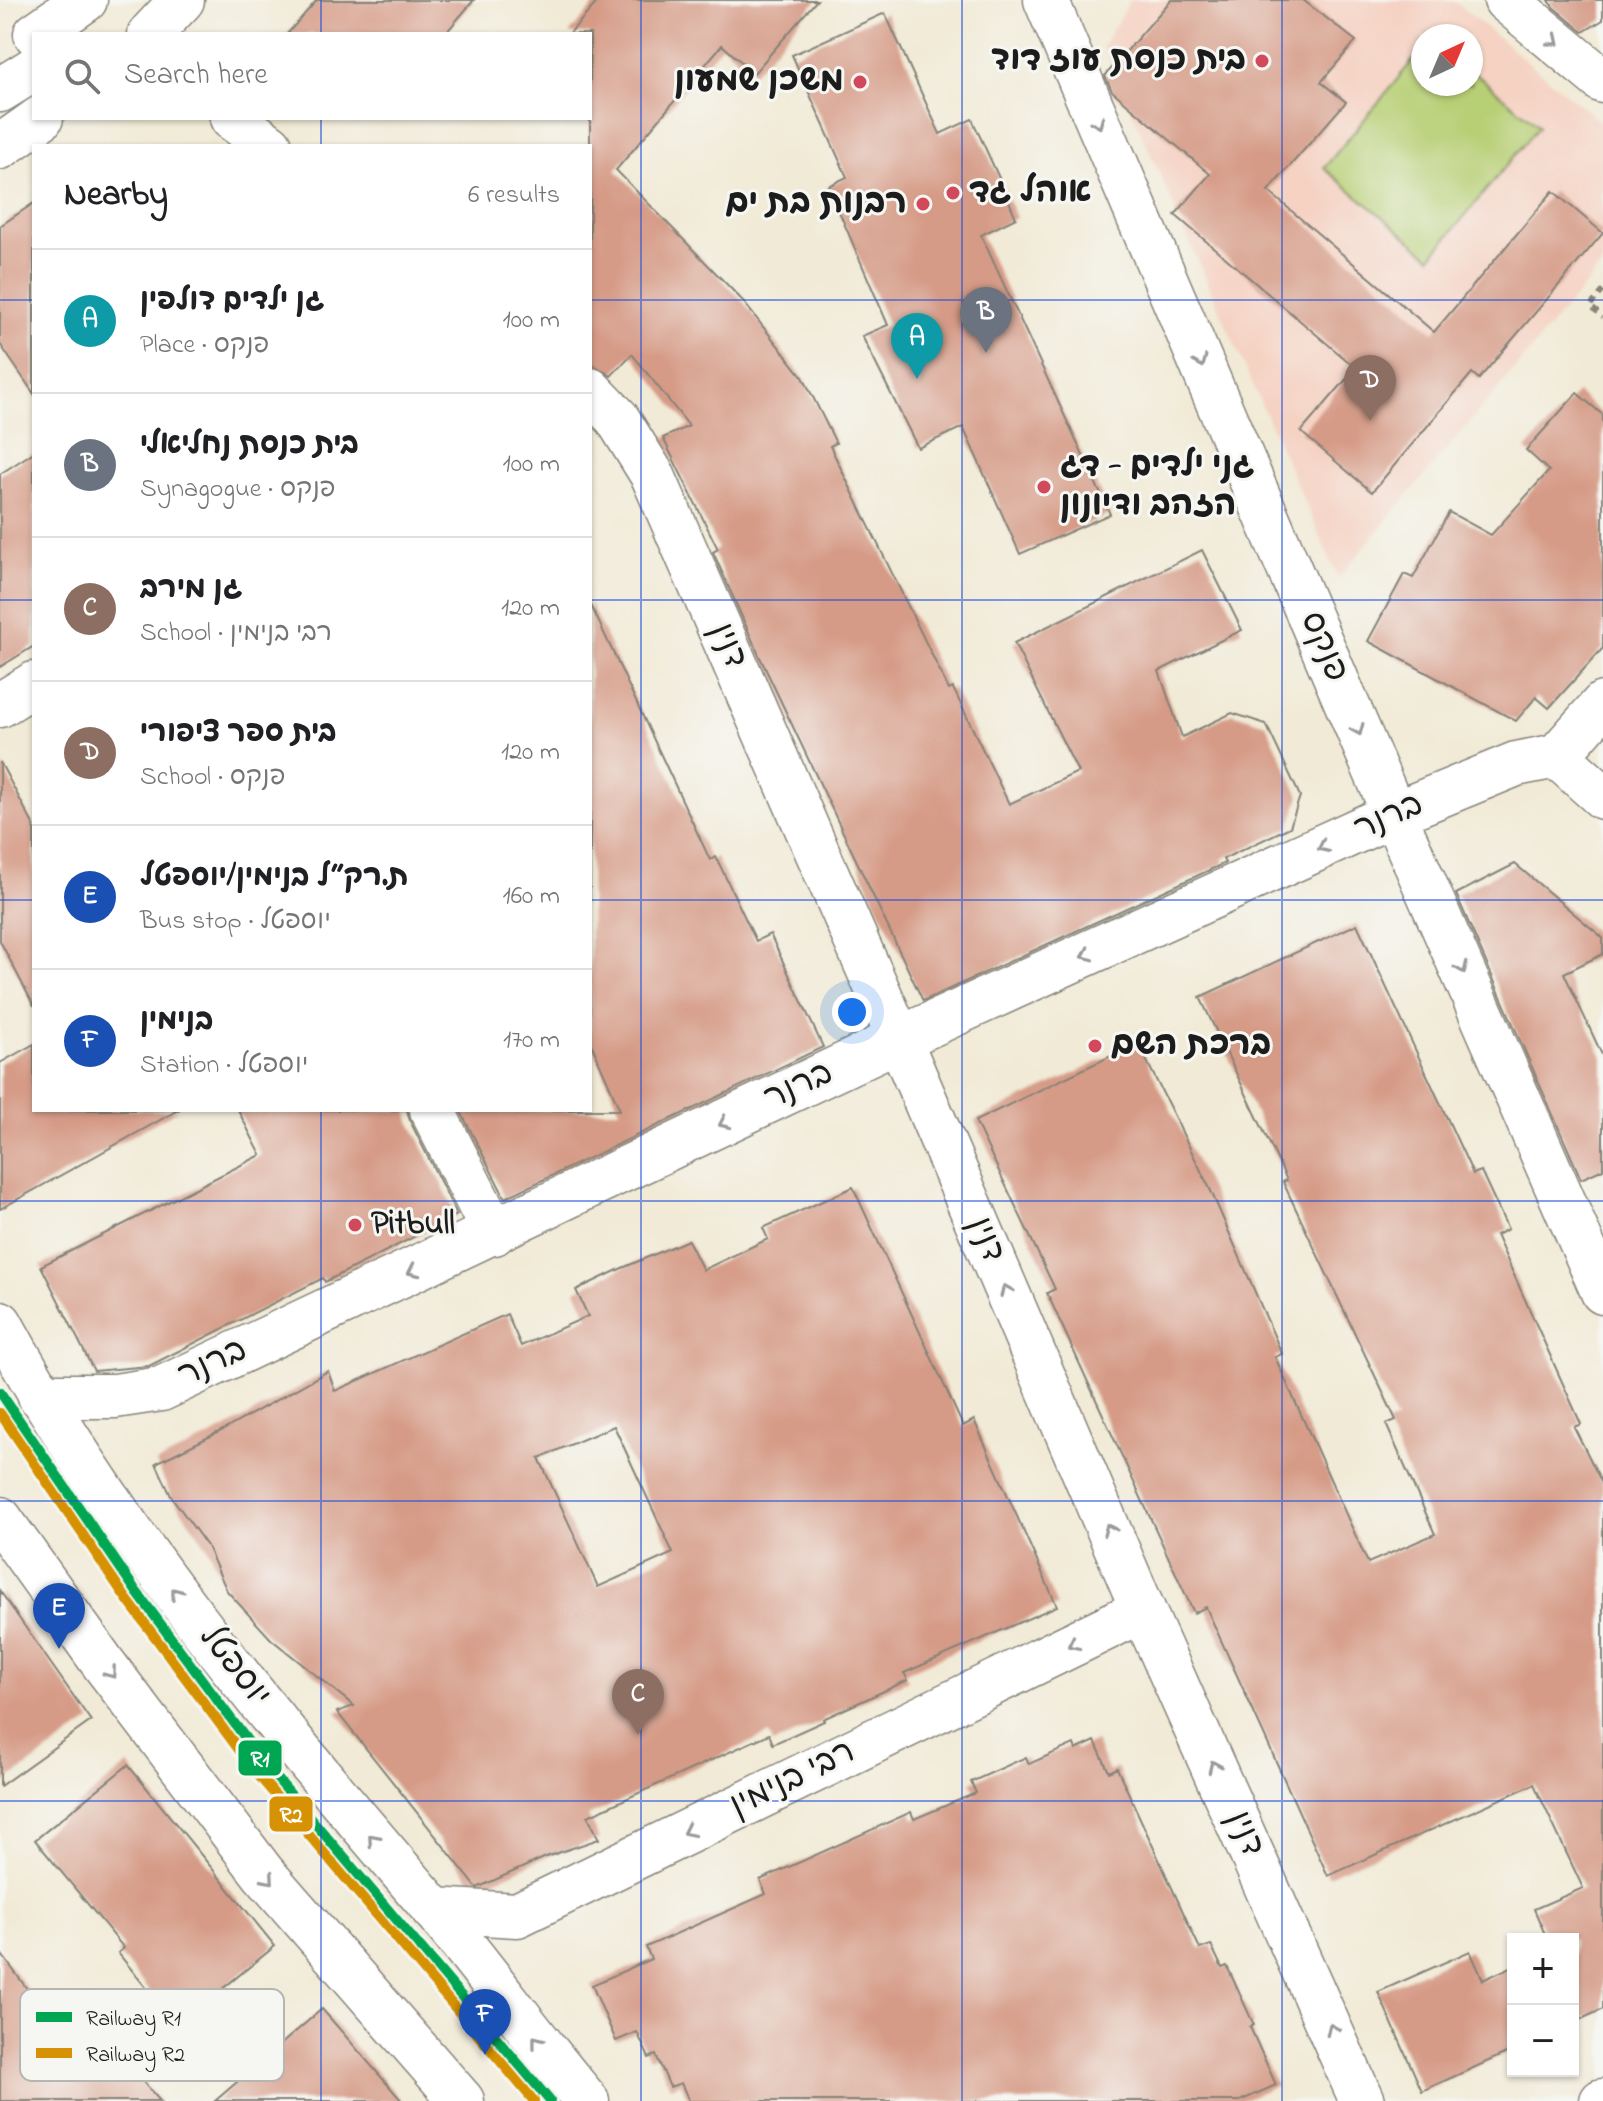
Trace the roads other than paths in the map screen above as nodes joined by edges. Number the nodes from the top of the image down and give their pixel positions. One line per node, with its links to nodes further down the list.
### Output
1 (85, 0): 5 (street)
2 (111, 0): 6 (street)
3 (1046, 0): 20 (street, פנקס, one-way to 20)
4 (1506, 0): 10 (street, one-way to 10)
5 (39, 32)
6 (78, 32)
7 (32, 37): 8 (street)
8 (0, 56)
9 (32, 70): 11 (street)
10 (1603, 81)
11 (0, 90)
12 (235, 120): 13 (street)
13 (267, 144)
14 (592, 392): 21 (street, דנין)
15 (32, 685): 17 (street)
16 (1603, 704): 18 (street)
17 (0, 705)
18 (1557, 756): 19 (street); 20 (street, ברנר)
19 (1603, 797)
20 (1394, 814): 21 (street, ברנר, one-way to 21); 24 (street, פנקס, one-way to 24)
21 (899, 1039): 23 (street, ברנר, one-way to 23); 28 (street, דנין, one-way to 21)
22 (433, 1112): 23 (street)
23 (494, 1233): 26 (street, ברנר, one-way to 26)
24 (1603, 1292)
25 (0, 1323): 26 (street, יוספטל)
26 (40, 1396): 29 (street, יוספטל, one-way to 26)
27 (0, 1519): 31 (street, one-way to 31)
28 (1143, 1610): 29 (street, רבי בנימין, one-way to 29); 30 (street, דנין, one-way to 28)
29 (434, 1910): 32 (street, יוספטל, one-way to 29)
30 (1359, 2100)
31 (462, 2101)
32 (587, 2101)

